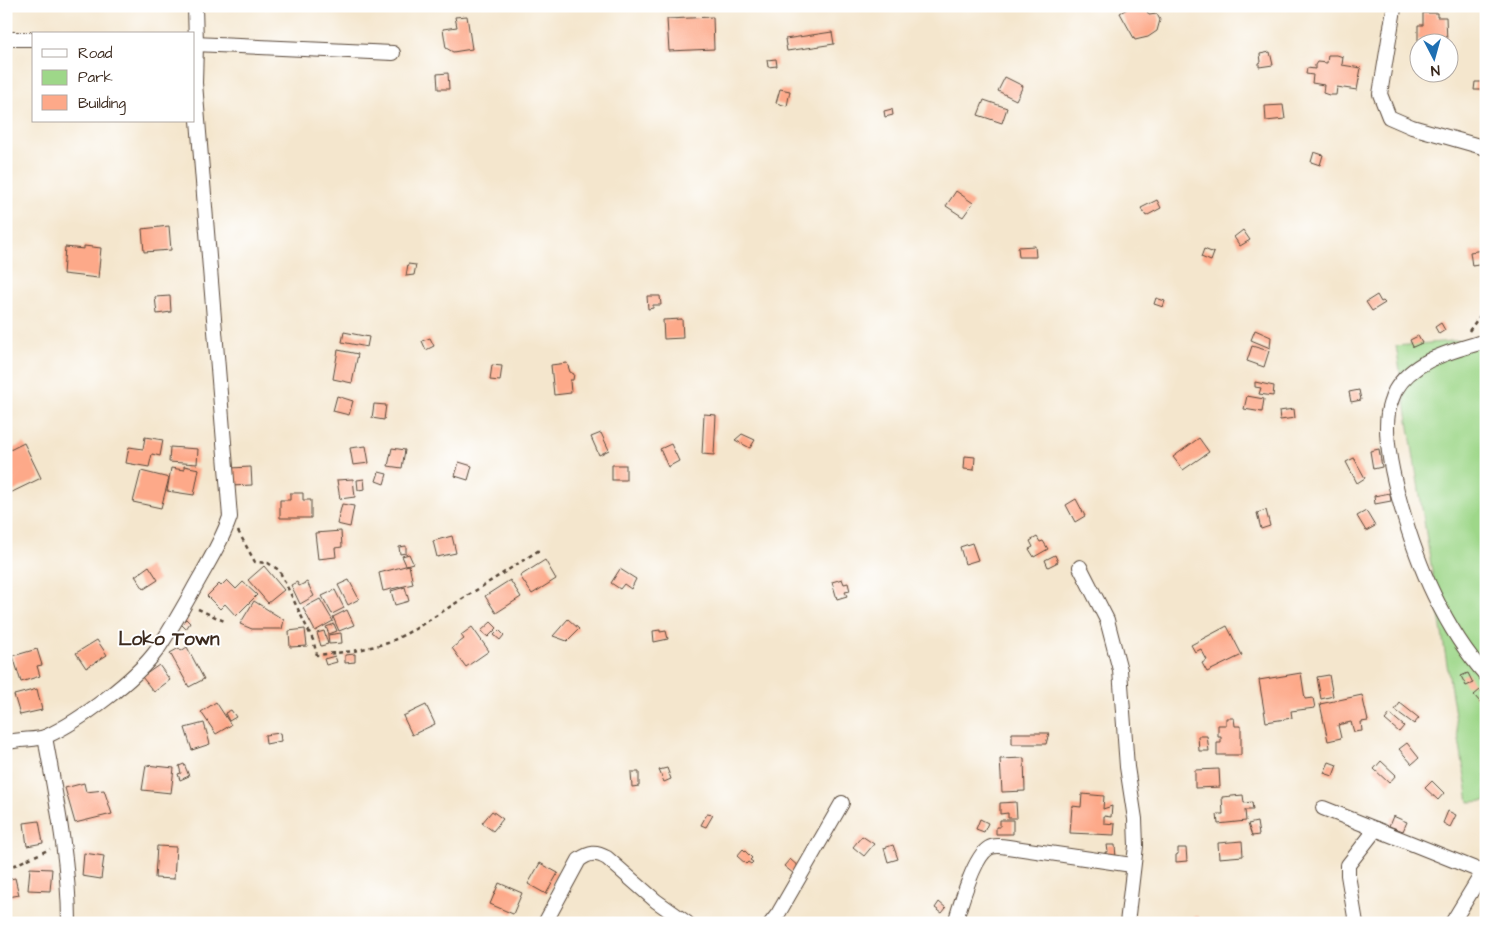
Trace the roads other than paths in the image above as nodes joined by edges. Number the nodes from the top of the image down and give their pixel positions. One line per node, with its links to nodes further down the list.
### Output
1 (195, 6): 5 (street)
2 (1394, 9): 7 (street)
3 (6, 39): 4 (street)
4 (32, 39)
5 (195, 44): 6 (street); 11 (street)
6 (393, 53)
7 (1486, 148)
8 (1486, 341): 10 (street)
9 (1080, 567): 16 (street)
10 (1486, 675)
11 (45, 737): 12 (street); 18 (street)
12 (6, 743)
13 (842, 803): 21 (street)
14 (1324, 808): 15 (street)
15 (1376, 829): 17 (street); 24 (street)
16 (1132, 866): 22 (street); 23 (street)
17 (1484, 869): 25 (street)
18 (69, 923)
19 (546, 923): 20 (street)
20 (687, 923)
21 (771, 923)
22 (955, 923)
23 (1127, 923)
24 (1356, 923)
25 (1452, 923)

